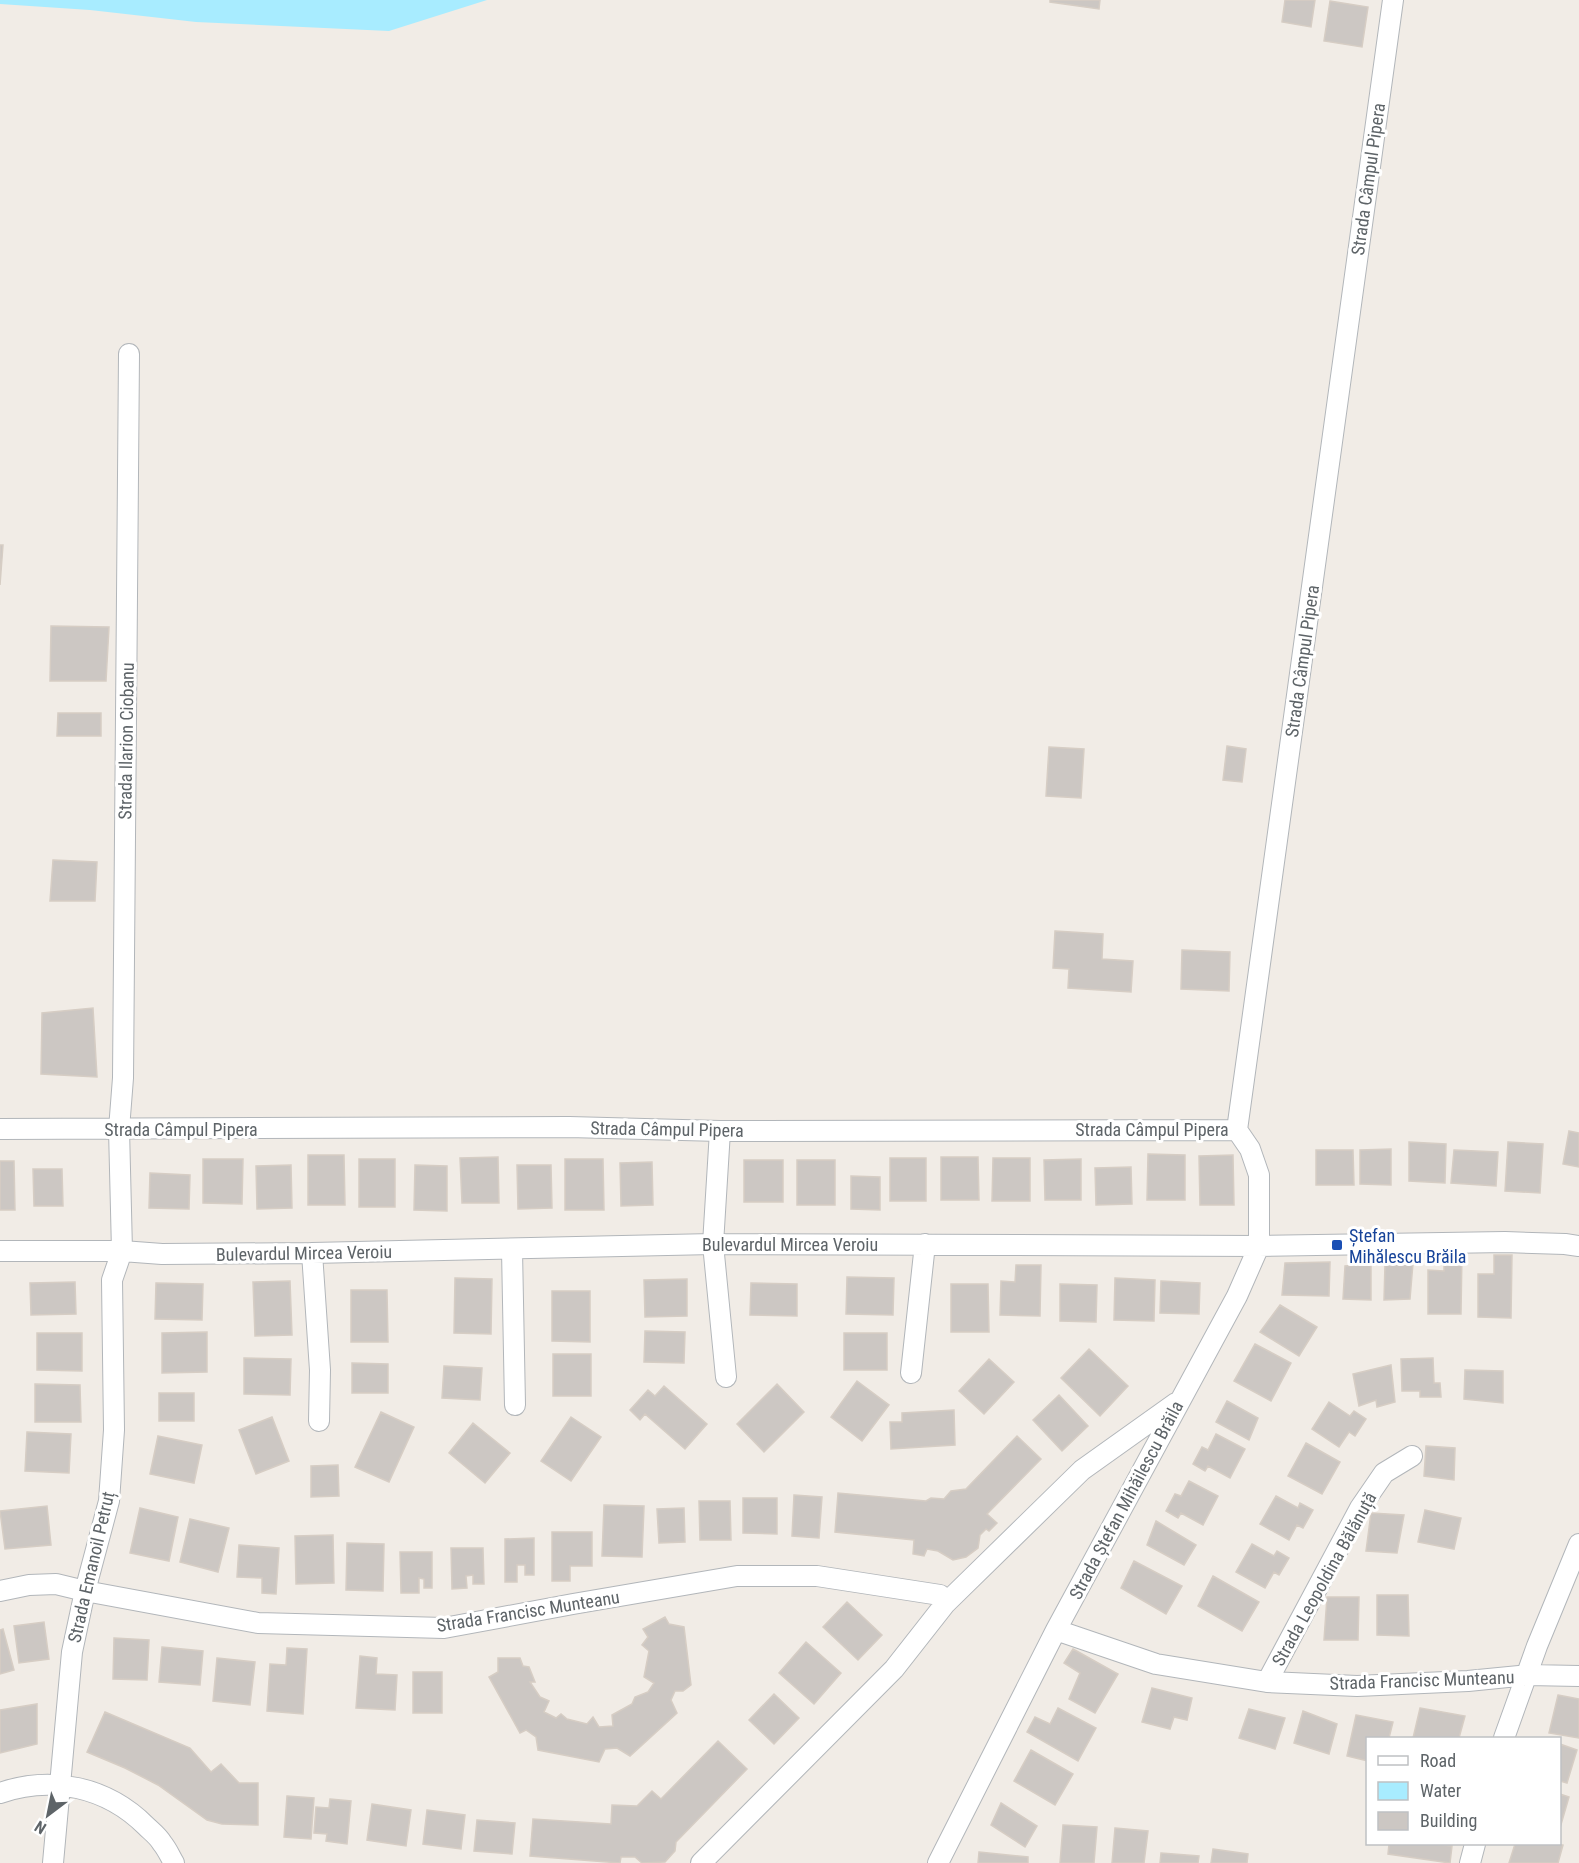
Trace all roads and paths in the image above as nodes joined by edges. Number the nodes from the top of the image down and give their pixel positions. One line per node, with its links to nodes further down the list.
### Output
1 (1393, 0): 5 (street, Strada Câmpul Pipera)
2 (129, 354): 3 (street, Strada Ilarion Ciobanu)
3 (119, 1129): 4 (street, Strada Câmpul Pipera); 6 (street, Strada Câmpul Pipera); 13 (street, Strada Emanoil Petruț)
4 (0, 1130)
5 (1237, 1130): 6 (street, Strada Câmpul Pipera); 9 (street, Strada Ștefan Mihăilescu Brăila)
6 (720, 1131): 7 (street)
7 (713, 1244): 8 (street, Bulevardul Mircea Veroiu); 11 (street, Bulevardul Mircea Veroiu); 16 (street)
8 (925, 1244): 9 (street, Bulevardul Mircea Veroiu); 15 (street)
9 (1259, 1246): 10 (street, Bulevardul Mircea Veroiu); 17 (street, Strada Ștefan Mihăilescu Brăila)
10 (1579, 1246)
11 (512, 1250): 14 (street, Bulevardul Mircea Veroiu); 18 (street)
12 (0, 1251): 13 (street, Bulevardul Mircea Veroiu)
13 (122, 1251): 14 (street, Bulevardul Mircea Veroiu); 23 (street, Strada Emanoil Petruț)
14 (312, 1253): 19 (street)
15 (910, 1373)
16 (726, 1377)
17 (1181, 1400): 24 (street); 25 (street, Strada Ștefan Mihăilescu Brăila)
18 (515, 1405)
19 (319, 1421)
20 (1412, 1456): 28 (street, Strada Leopoldina Bălănuță)
21 (1579, 1544): 26 (street)
22 (0, 1591): 23 (street, Strada Francisc Munteanu)
23 (85, 1591): 24 (street, Strada Francisc Munteanu); 30 (street, Strada Emanoil Petruț)
24 (945, 1604): 35 (street)
25 (1056, 1630): 28 (street, Strada Francisc Munteanu); 36 (street, Strada Ștefan Mihăilescu Brăila)
26 (1528, 1675): 27 (street, Strada Francisc Munteanu); 28 (street, Strada Francisc Munteanu); 29 (street)
27 (1579, 1676)
28 (1268, 1682)
29 (1504, 1737)
30 (59, 1784): 31 (street); 33 (street, Strada Emanoil Petruț); 34 (street)
31 (0, 1793)
32 (1475, 1845): 37 (street)
33 (53, 1863)
34 (174, 1863)
35 (701, 1863)
36 (938, 1863)
37 (1470, 1863)

